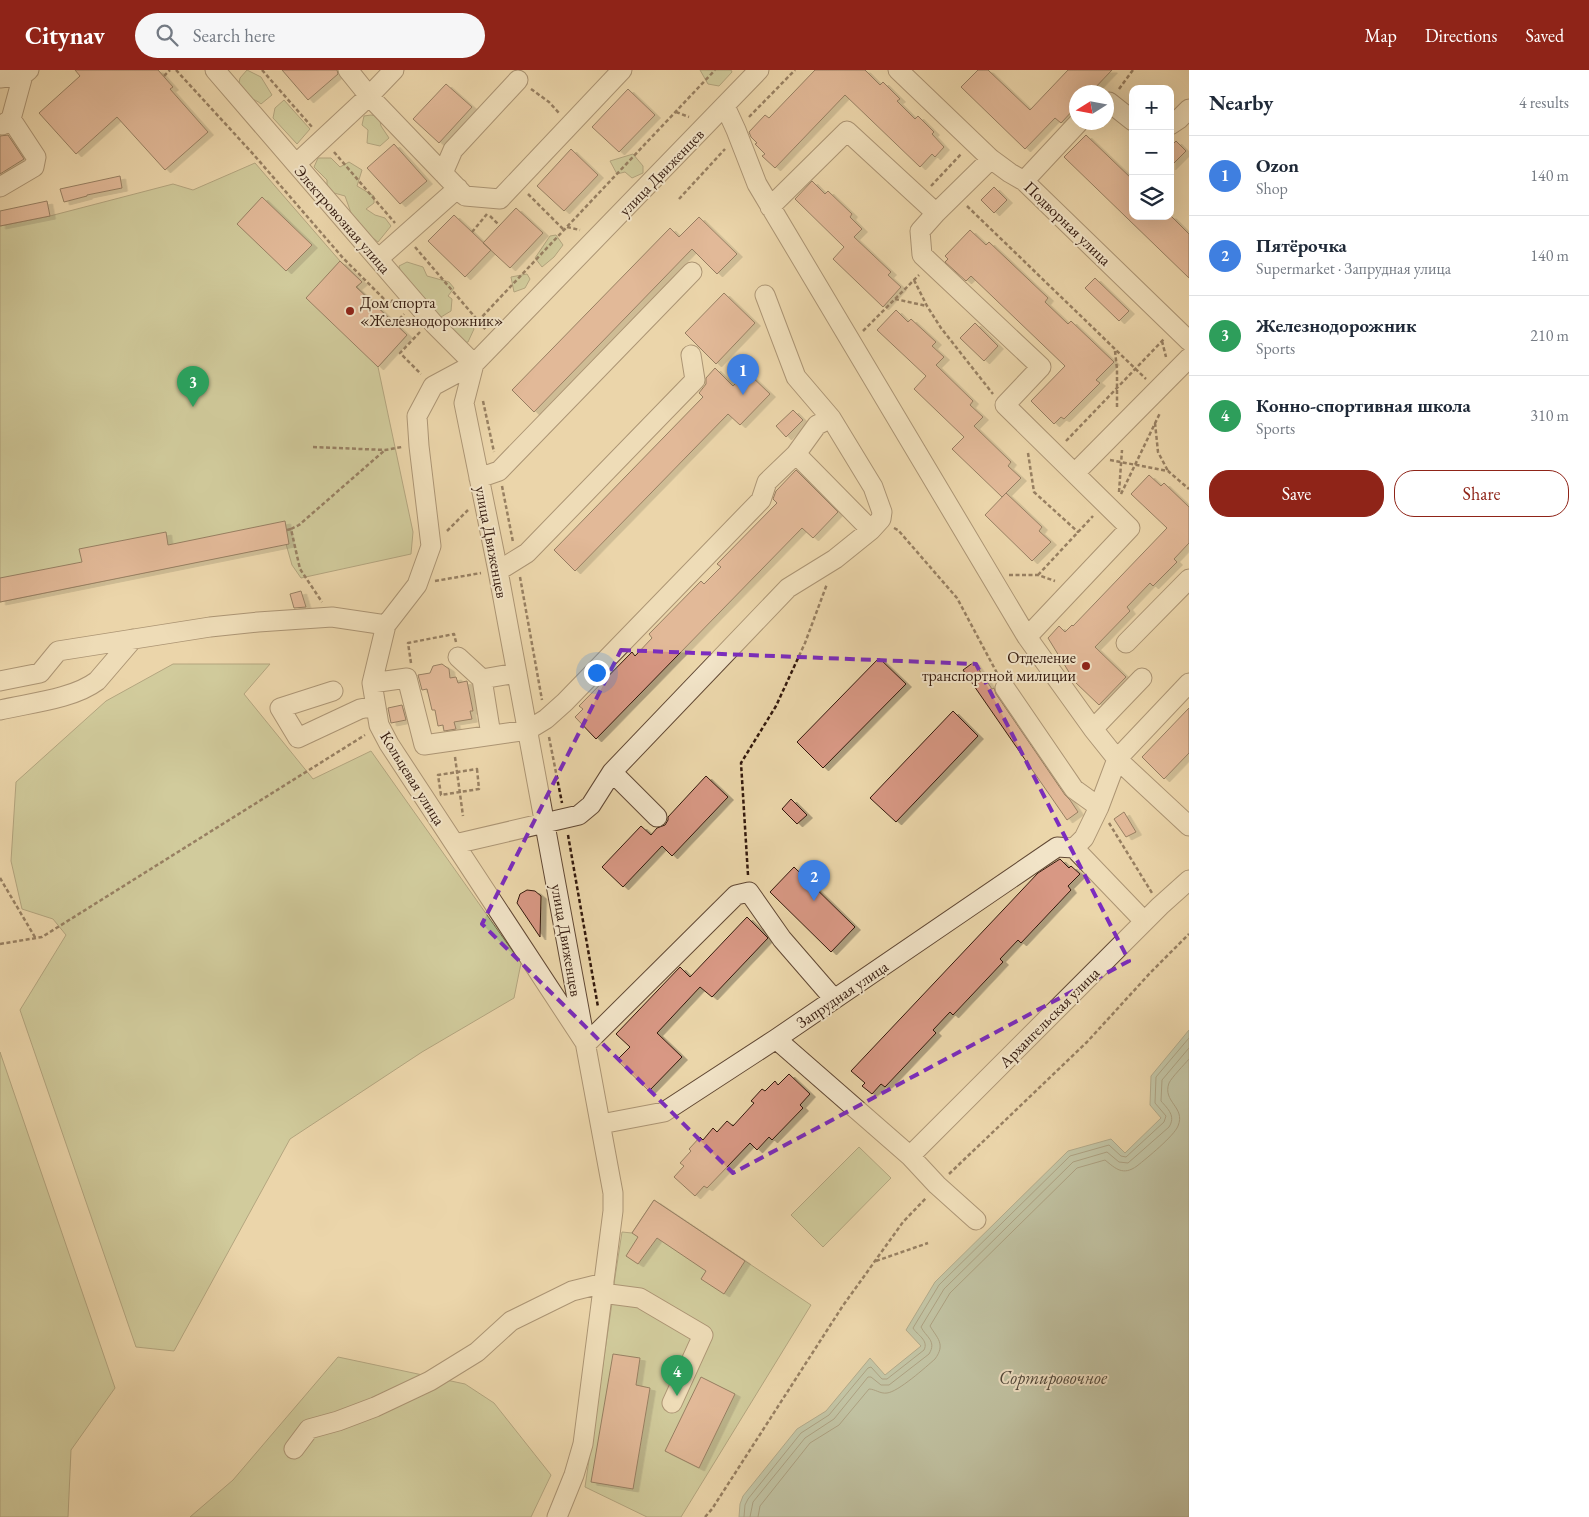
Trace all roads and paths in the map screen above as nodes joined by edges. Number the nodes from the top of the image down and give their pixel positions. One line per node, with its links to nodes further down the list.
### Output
1 (170, 70): 13 (path)
2 (176, 70): 46 (path)
3 (215, 70): 27 (street, Электровозная улица)
4 (262, 70): 24 (path)
5 (348, 70): 17 (street)
6 (394, 70): 17 (street)
7 (622, 70): 22 (street)
8 (715, 70): 39 (path)
9 (759, 70): 18 (street, улица Движенцев)
10 (898, 70): 25 (street, Подворная улица)
11 (1133, 70): 16 (path)
12 (25, 72): 14 (street); 21 (street)
13 (164, 76)
14 (0, 78)
15 (518, 80): 22 (path); 28 (street)
16 (1114, 94)
17 (369, 96): 24 (street); 28 (street)
18 (724, 106): 35 (street); 56 (street, улица Движенцев)
19 (1114, 107): 20 (street)
20 (1129, 118)
21 (5, 122): 31 (street)
22 (571, 125): 30 (street)
23 (1072, 130): 29 (street)
24 (323, 139): 27 (street); 40 (path)
25 (973, 141): 26 (street, Подворная улица); 34 (path)
26 (992, 158): 29 (street, Подворная улица); 33 (street)
27 (296, 164): 41 (street, Электровозная улица)
28 (443, 173): 32 (street)
29 (1024, 181): 52 (street, Подворная улица)
30 (516, 183): 32 (street); 39 (path)
31 (0, 187)
32 (458, 188): 40 (street)
33 (955, 194): 36 (street); 60 (path)
34 (920, 198): 35 (street); 36 (street)
35 (770, 207): 96 (street)
36 (936, 213): 42 (street)
37 (488, 214): 38 (path)
38 (500, 225)
39 (564, 230): 50 (path)
40 (405, 235): 41 (street); 50 (path)
41 (378, 259): 59 (street, Электровозная улица)
42 (930, 262): 44 (path); 64 (street)
43 (692, 272): 75 (street)
44 (914, 280): 47 (path); 48 (path)
45 (765, 295): 65 (street)
46 (394, 299)
47 (895, 299): 48 (path); 54 (path)
48 (927, 306): 64 (path)
49 (407, 311): 51 (path)
50 (478, 321): 56 (path)
51 (395, 324)
52 (1175, 327): 55 (street, Подворная улица); 60 (path)
53 (420, 331): 61 (path)
54 (860, 334)
55 (1189, 341)
56 (496, 343): 59 (street, улица Движенцев)
57 (691, 355): 86 (street)
58 (1189, 358): 62 (street)
59 (474, 364): 61 (street); 78 (street, улица Движенцев)
60 (1135, 369): 62 (path); 71 (path)
61 (433, 386): 67 (street, Кольцевая улица)
62 (1157, 390): 66 (path); 73 (street)
63 (482, 394): 75 (path)
64 (1005, 405): 71 (street)
65 (831, 418): 72 (street); 81 (street)
66 (1155, 423): 74 (path); 76 (path)
67 (419, 446): 69 (path); 85 (street, Кольцевая улица)
68 (313, 448): 69 (path)
69 (385, 450): 82 (path)
70 (1028, 452): 84 (path)
71 (1054, 453): 77 (street)
72 (796, 454): 81 (street); 111 (street)
73 (1091, 456): 74 (path); 77 (street)
74 (1135, 465): 76 (path); 80 (path)
75 (499, 471): 78 (street); 86 (path)
76 (1168, 472): 79 (path)
77 (1074, 473): 80 (street)
78 (481, 487): 85 (path); 88 (street, улица Движенцев)
79 (1189, 489)
80 (1109, 507): 84 (path); 93 (street)
81 (876, 525): 87 (street); 107 (path)
82 (291, 529): 83 (path); 94 (path)
83 (287, 530)
84 (1078, 532): 90 (path)
85 (431, 546): 92 (street, Кольцевая улица)
86 (517, 559): 88 (street); 111 (path)
87 (835, 560): 119 (street); 131 (path)
88 (498, 571): 92 (path); 100 (street, улица Движенцев)
89 (1004, 575): 90 (path)
90 (1038, 575): 93 (path)
91 (1189, 578): 98 (street)
92 (417, 585): 95 (street, Кольцевая улица)
93 (1073, 588): 96 (street)
94 (332, 617): 95 (street); 97 (street)
95 (386, 625): 106 (street, Кольцевая улица)
96 (1027, 637): 113 (street)
97 (133, 639): 104 (street); 110 (street)
98 (1126, 643)
99 (458, 657): 101 (path); 103 (street)
100 (517, 673): 103 (street); 114 (street, улица Движенцев)
101 (407, 678): 106 (street); 116 (street)
102 (1142, 678): 113 (street)
103 (482, 679): 115 (street)
104 (0, 681)
105 (1189, 683): 117 (street)
106 (372, 684): 109 (street, Кольцевая улица)
107 (1005, 688): 121 (street)
108 (334, 691): 109 (street)
109 (375, 706): 112 (street, Кольцевая улица)
110 (0, 710)
111 (546, 719): 114 (street); 124 (path)
112 (380, 726): 127 (street, Кольцевая улица); 135 (path)
113 (1093, 729): 117 (street)
114 (528, 730): 115 (street); 125 (street, улица Движенцев)
115 (491, 735): 116 (street)
116 (453, 741): 118 (path)
117 (1117, 759): 121 (street); 126 (street)
118 (457, 772): 120 (path); 120 (path); 120 (path)
119 (612, 772): 123 (street); 124 (street)
120 (460, 792): 122 (path)
121 (1099, 807): 128 (street); 132 (path)
122 (464, 816)
123 (656, 818)
124 (565, 819): 125 (street); 138 (path)
125 (545, 823): 127 (street); 140 (street, улица Движенцев)
126 (1189, 826)
127 (455, 844): 140 (street, Кольцевая улица)
128 (1074, 848): 133 (street); 137 (street, Запрудная улица)
129 (0, 878): 135 (path)
130 (1189, 880): 132 (street, Архангельская улица)
131 (749, 892): 137 (street); 138 (street)
132 (1160, 906): 133 (street, Архангельская улица)
133 (1144, 921): 142 (street, Архангельская улица)
134 (1189, 934): 143 (path)
135 (36, 939): 136 (path)
136 (0, 944)
137 (834, 999): 139 (street, Запрудная улица)
138 (602, 1028): 140 (street)
139 (776, 1039): 141 (street, Запрудная улица); 142 (street)
140 (586, 1044): 141 (street, улица Движенцев)
141 (601, 1124): 147 (street, улица Движенцев)
142 (910, 1156): 143 (street)
143 (938, 1186): 144 (street); 146 (path)
144 (976, 1220)
145 (928, 1244): 146 (path)
146 (875, 1261): 151 (path)
147 (603, 1288): 148 (street); 149 (street); 150 (street, улица Движенцев)
148 (672, 1403)
149 (294, 1449)
150 (557, 1517)
151 (705, 1517)

